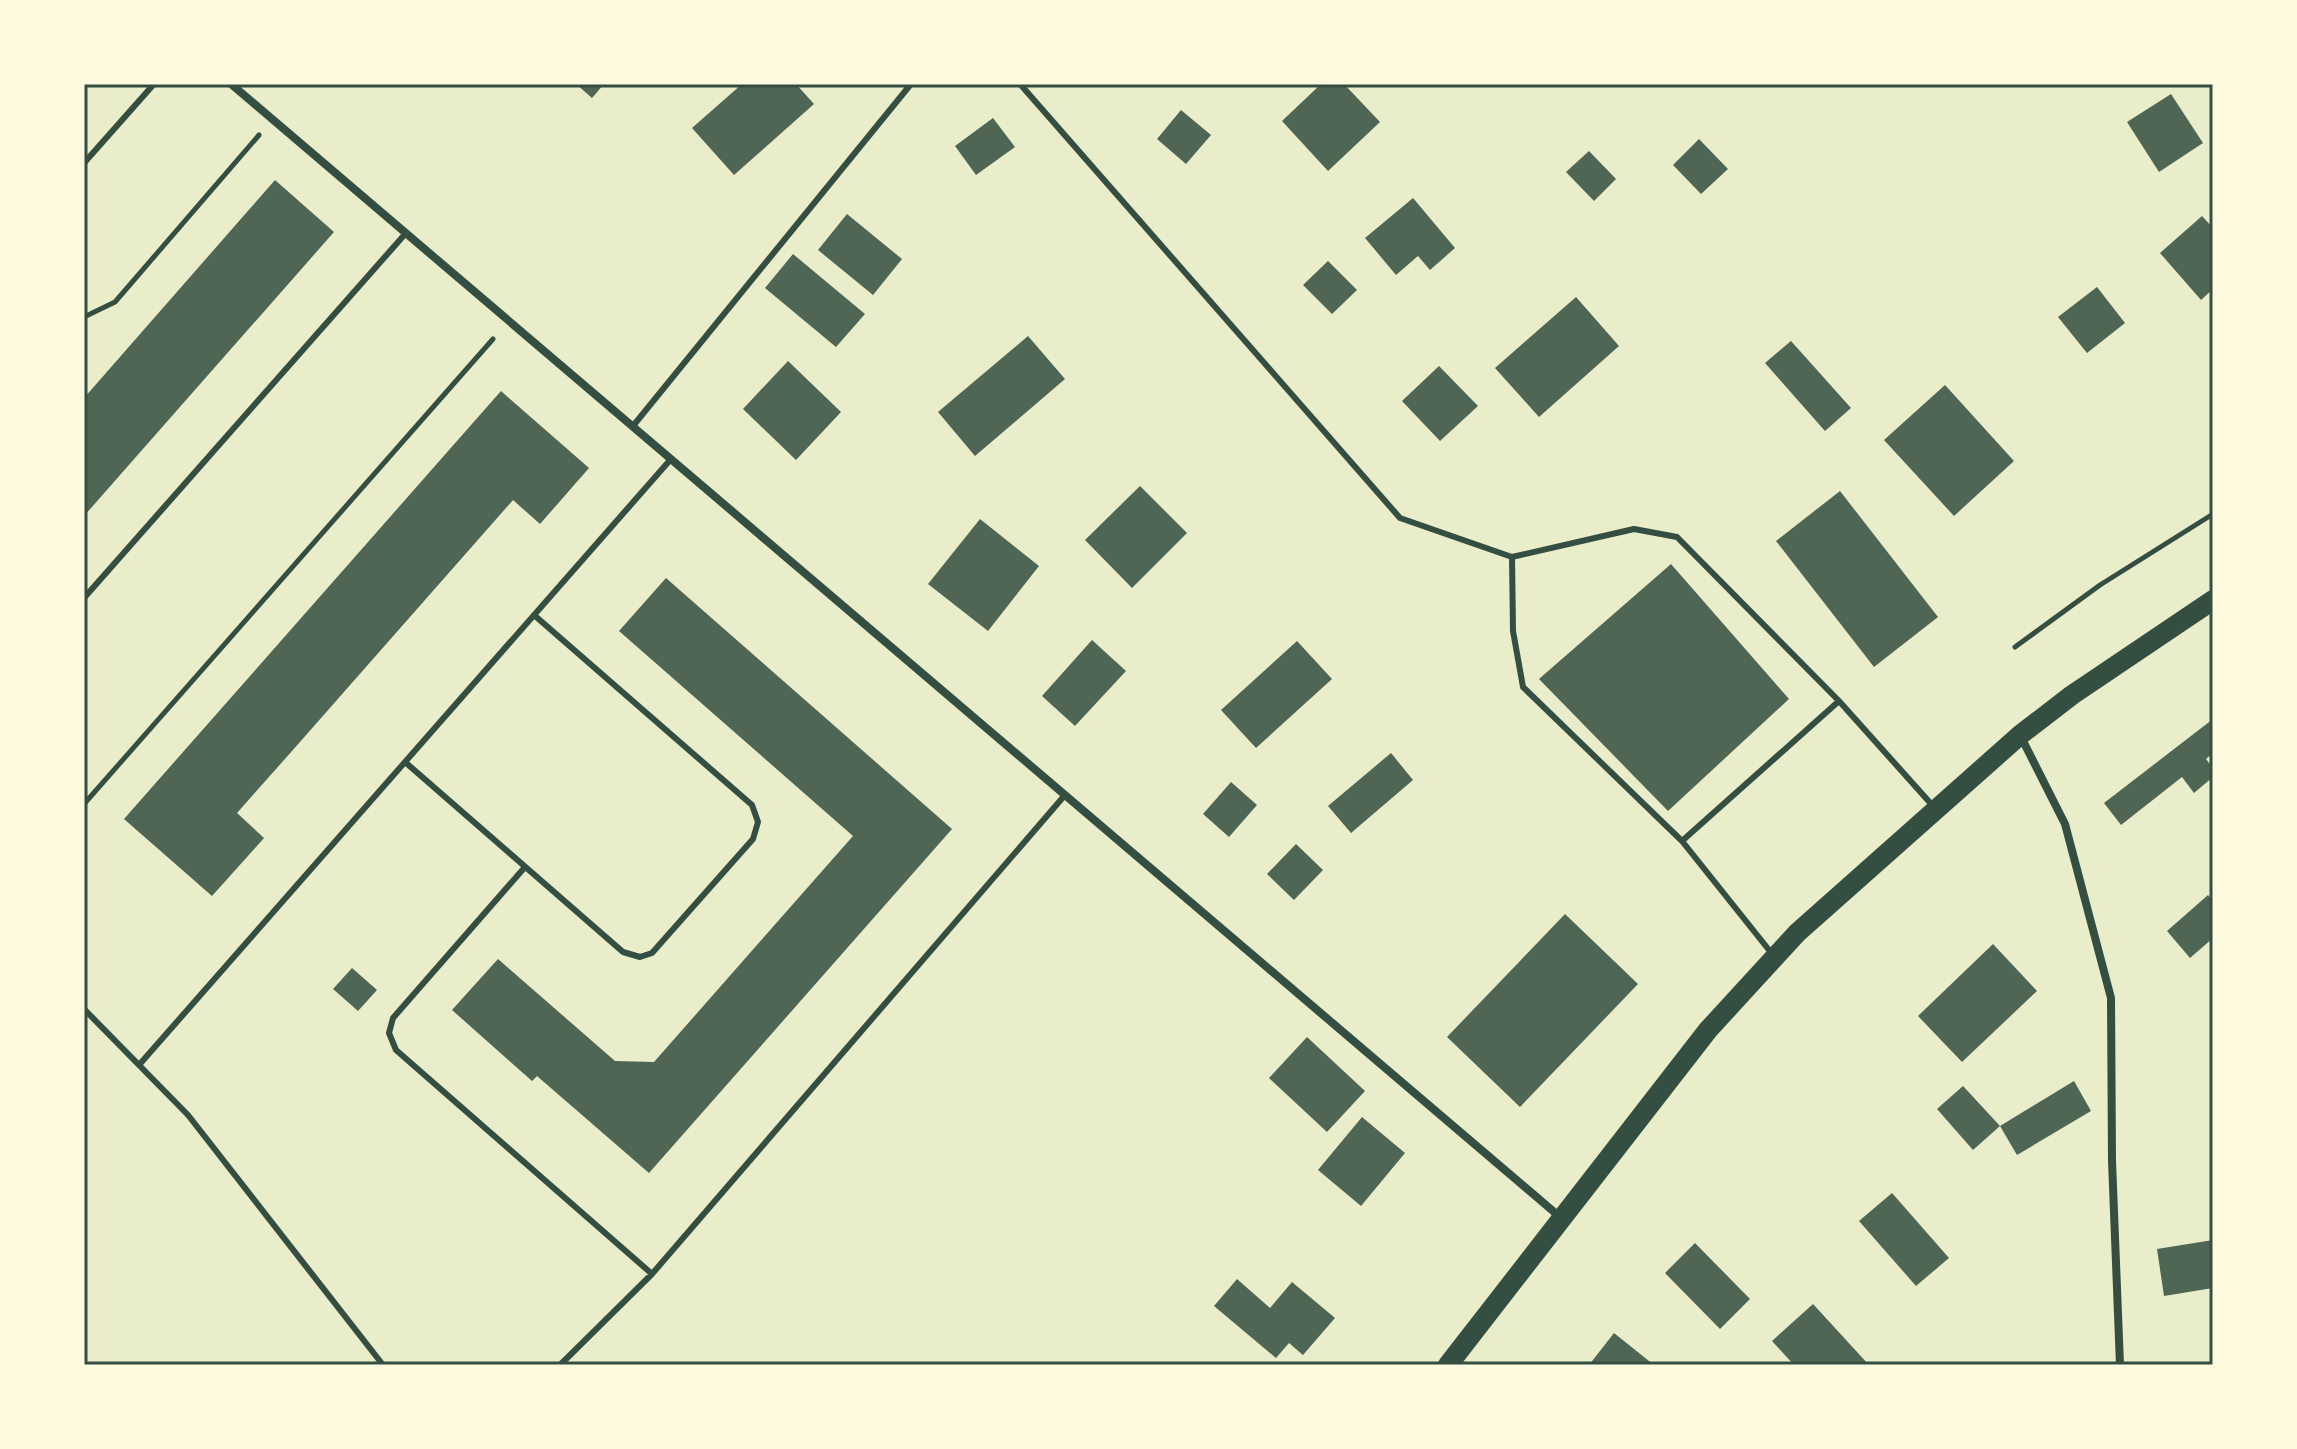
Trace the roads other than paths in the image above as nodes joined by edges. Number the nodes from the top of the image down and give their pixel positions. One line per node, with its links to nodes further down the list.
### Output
1 (154, 84): 5 (lane)
2 (231, 84): 6 (street)
3 (911, 84): 7 (lane)
4 (1020, 84): 9 (lane)
5 (84, 163)
6 (406, 233): 7 (street); 10 (lane)
7 (633, 426): 8 (street)
8 (671, 459): 12 (lane); 16 (street)
9 (1512, 557): 13 (lane); 18 (lane)
10 (84, 598)
11 (2213, 600): 14 (main road)
12 (534, 615): 15 (lane); 19 (lane)
13 (1839, 701): 17 (lane); 18 (lane)
14 (2020, 735): 17 (main road); 28 (street)
15 (405, 762): 19 (lane); 22 (lane)
16 (1065, 795): 23 (street); 24 (lane)
17 (1935, 809): 20 (main road)
18 (1682, 841): 20 (lane)
19 (525, 867): 24 (lane)
20 (1774, 956): 23 (main road)
21 (84, 1009): 22 (lane)
22 (139, 1065): 25 (lane)
23 (1561, 1218): 27 (main road)
24 (652, 1274): 26 (lane)
25 (383, 1365)
26 (560, 1365)
27 (1448, 1365)
28 (2120, 1365)

